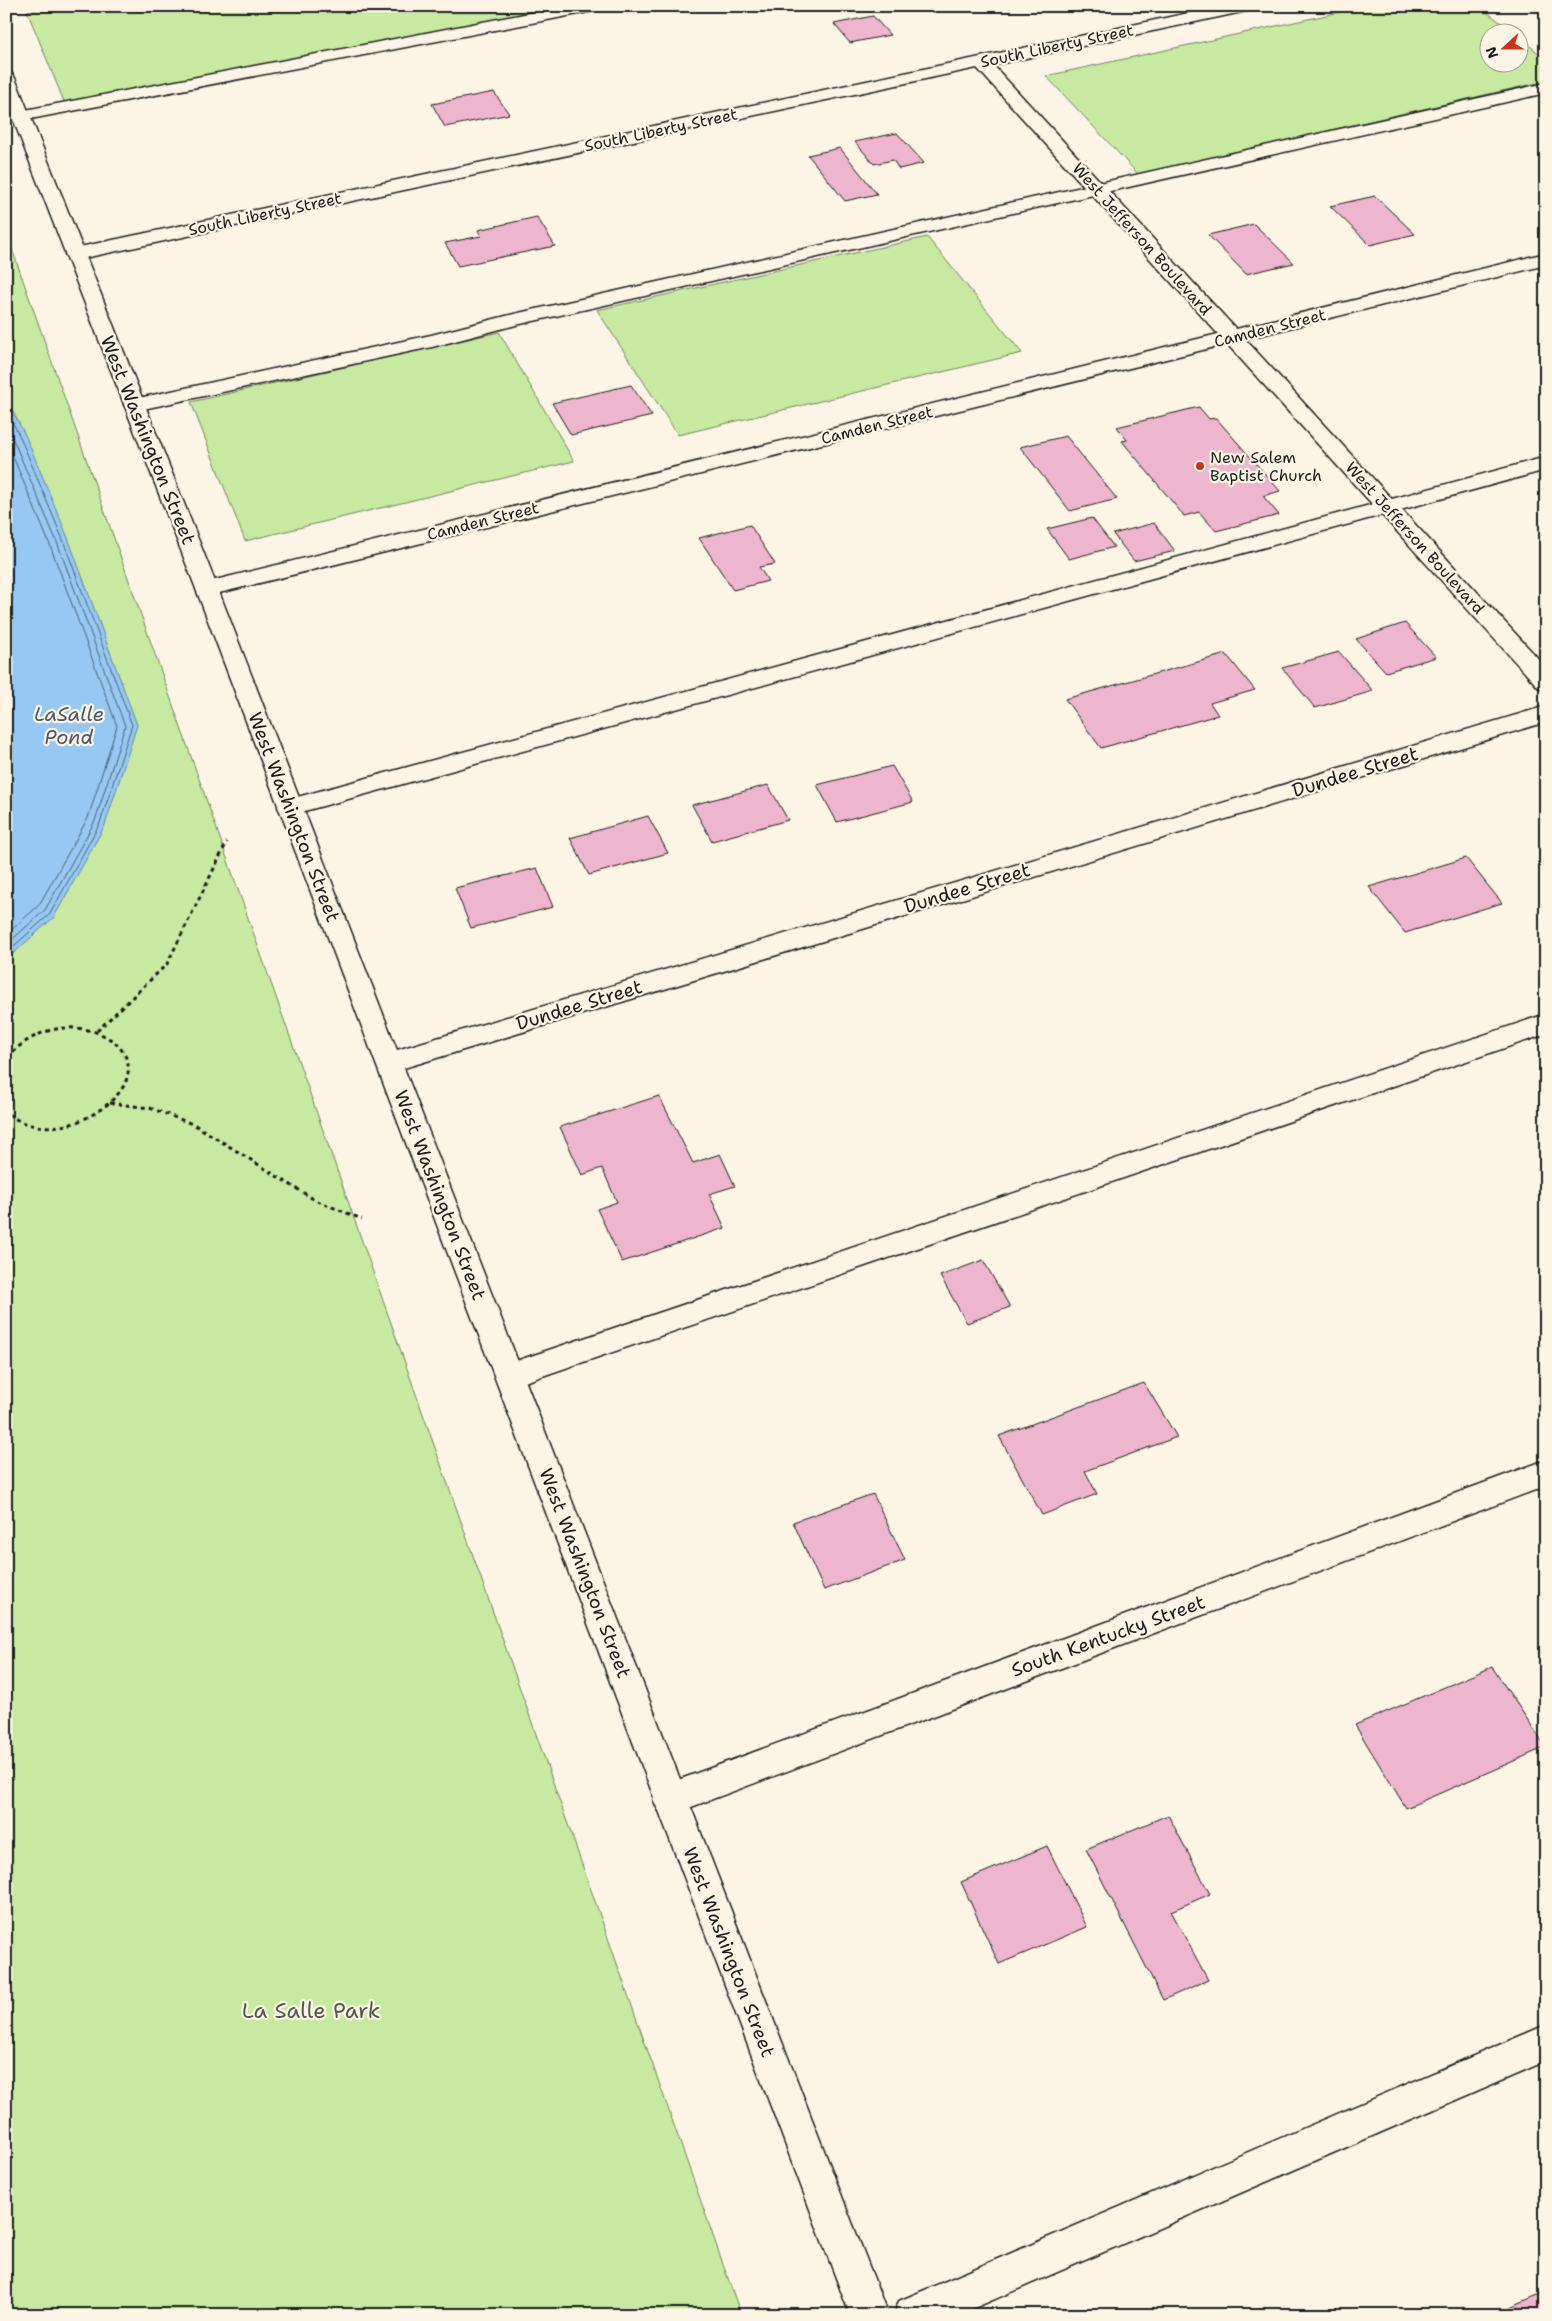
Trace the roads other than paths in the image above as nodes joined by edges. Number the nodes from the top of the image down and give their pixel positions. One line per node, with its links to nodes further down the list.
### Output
1 (594, 6): 6 (street)
2 (1247, 6): 3 (street, South Liberty Street)
3 (981, 62): 7 (street, West Jefferson Boulevard); 8 (street, South Liberty Street)
4 (6, 78): 6 (street, West Washington Street)
5 (1546, 88): 7 (street)
6 (20, 116): 8 (street, West Washington Street)
7 (1098, 190): 10 (street, West Jefferson Boulevard); 11 (street)
8 (75, 254): 11 (street, West Washington Street)
9 (1546, 259): 10 (street, Camden Street)
10 (1232, 338): 13 (street, West Jefferson Boulevard); 14 (street, Camden Street)
11 (134, 405): 14 (street, West Washington Street)
12 (1546, 463): 13 (street)
13 (1386, 507): 15 (street, West Jefferson Boulevard); 17 (street)
14 (207, 589): 17 (street, West Washington Street)
15 (1546, 682)
16 (1546, 714): 19 (street, Dundee Street)
17 (290, 807): 19 (street, West Washington Street)
18 (1546, 1024): 20 (street)
19 (388, 1063): 20 (street, West Washington Street)
20 (510, 1375): 22 (street, West Washington Street)
21 (1546, 1473): 22 (street, South Kentucky Street)
22 (670, 1798): 24 (street, West Washington Street)
23 (1546, 2044): 25 (street)
24 (869, 2315)
25 (913, 2315)

